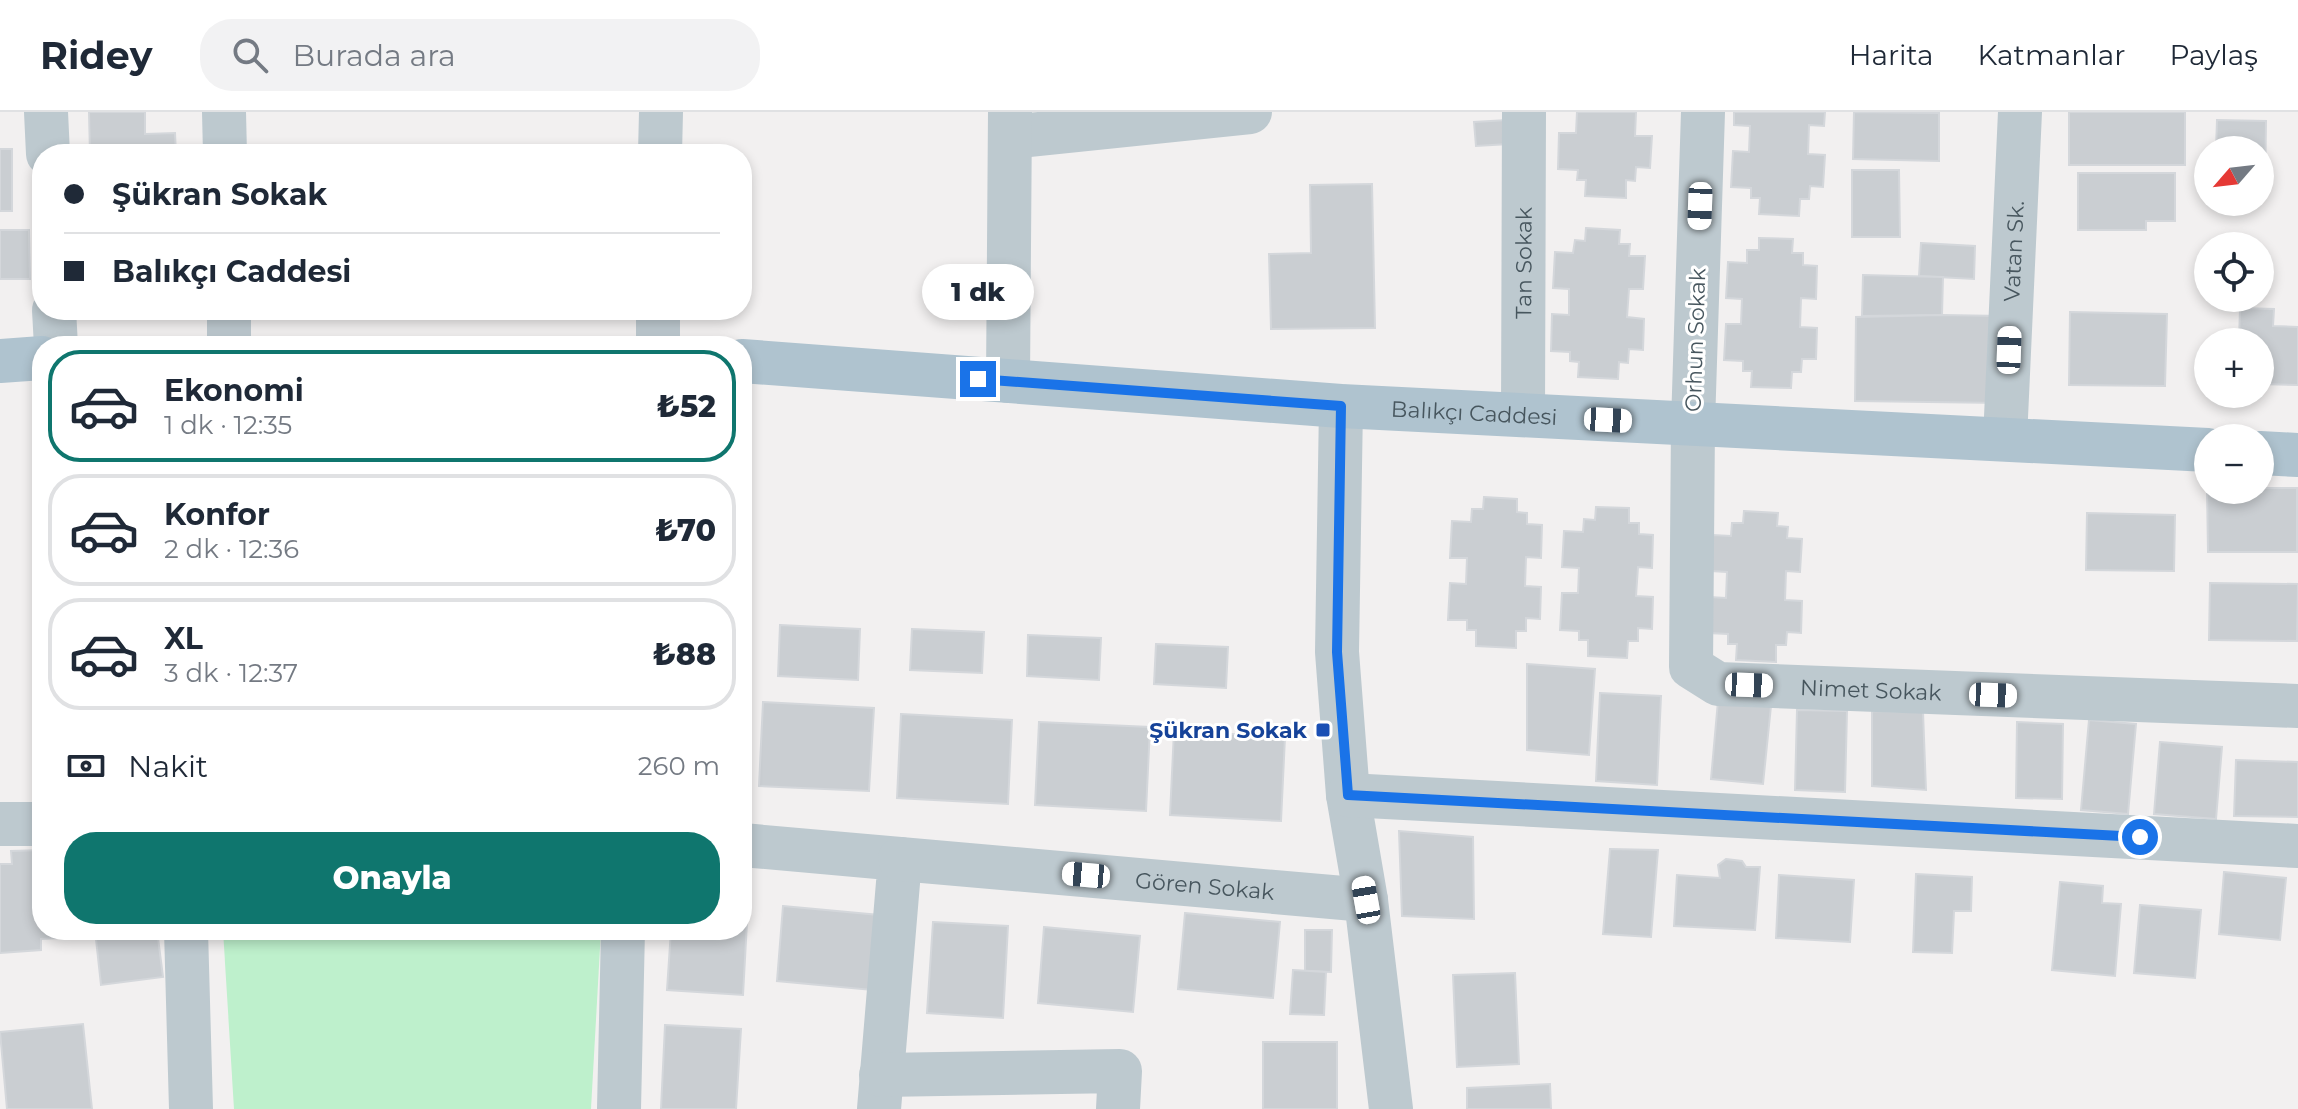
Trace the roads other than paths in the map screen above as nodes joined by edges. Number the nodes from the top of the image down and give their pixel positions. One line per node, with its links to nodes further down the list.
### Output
1 (46, 112): 9 (street)
2 (224, 112): 10 (street)
3 (661, 112): 11 (street)
4 (1250, 112): 8 (street)
5 (1524, 112): 17 (street, Tan Sokak)
6 (1703, 112): 18 (street, Orhun Sokak)
7 (2020, 112): 19 (street, Vatan Sk.)
8 (1010, 124): 15 (street)
9 (48, 144)
10 (225, 144)
11 (660, 144)
12 (32, 359): 13 (main road)
13 (0, 361)
14 (752, 362): 15 (main road, Balıkçı Caddesi)
15 (1008, 381): 16 (main road, Balıkçı Caddesi)
16 (1341, 406): 17 (main road, Balıkçı Caddesi); 24 (street)
17 (1523, 415): 18 (main road, Balıkçı Caddesi)
18 (1693, 424): 19 (main road, Balıkçı Caddesi); 23 (street, Nimet Sokak)
19 (2005, 439): 20 (main road, Balıkçı Caddesi)
20 (2194, 449)
21 (2274, 454): 22 (main road)
22 (2298, 455)
23 (2298, 706)
24 (1348, 795): 28 (street); 30 (street)
25 (0, 824): 26 (street)
26 (32, 824)
27 (752, 846): 29 (street, Gören Sokak)
28 (2298, 846)
29 (900, 859): 30 (street, Gören Sokak); 33 (street)
30 (1366, 900): 37 (street)
31 (186, 940): 34 (street)
32 (623, 940): 35 (street)
33 (880, 1092): 36 (street)
34 (191, 1109)
35 (619, 1109)
36 (1118, 1109)
37 (1391, 1109)

